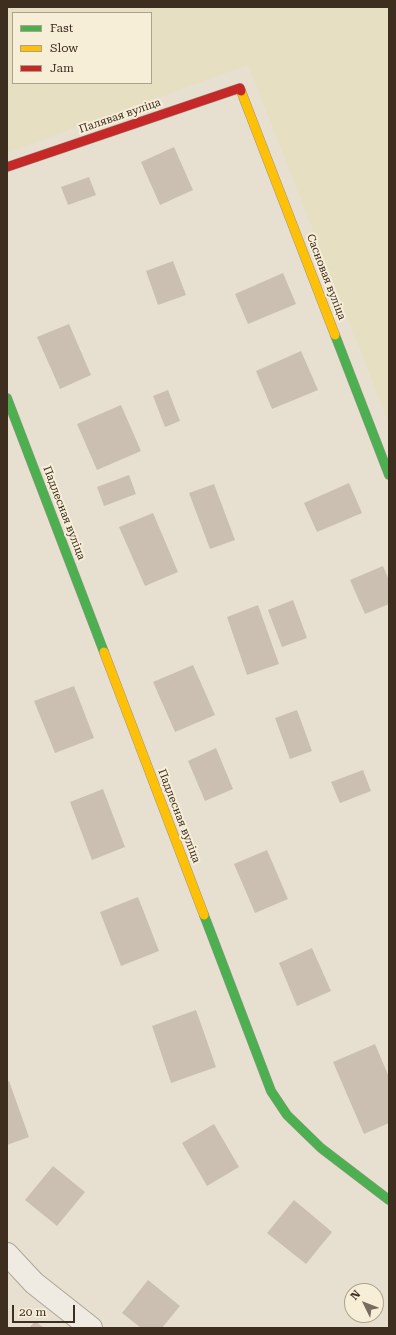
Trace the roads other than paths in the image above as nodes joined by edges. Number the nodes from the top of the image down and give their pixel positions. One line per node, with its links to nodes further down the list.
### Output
1 (240, 88): 2 (street, Палявая вуліца); 4 (street, Сасновая вуліца)
2 (7, 167)
3 (7, 398): 5 (street, Падлесная вуліца)
4 (389, 475)
5 (389, 1200)
6 (7, 1254): 7 (street)
7 (91, 1328)

